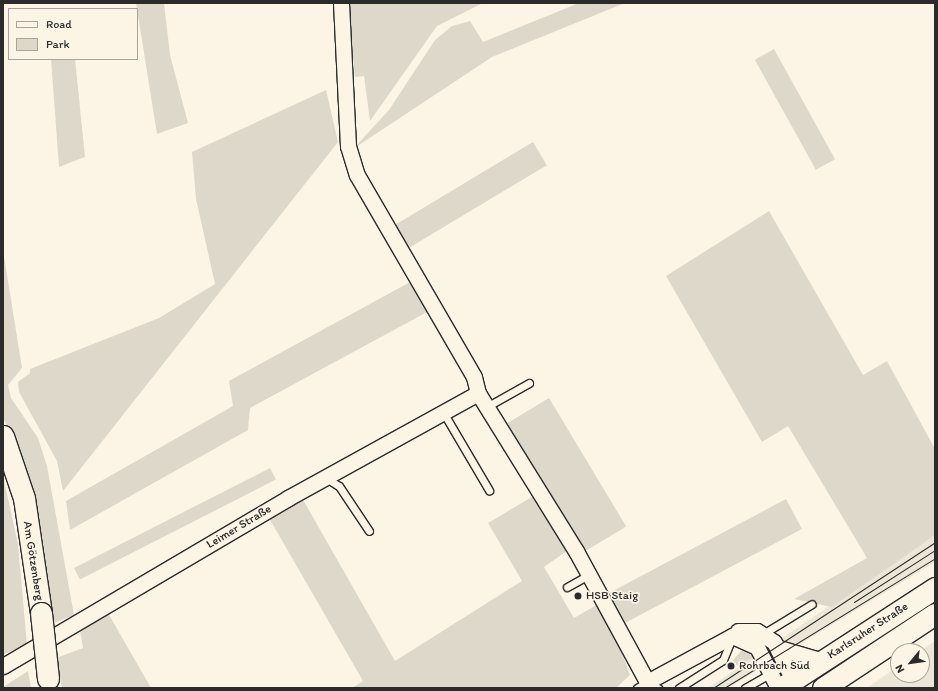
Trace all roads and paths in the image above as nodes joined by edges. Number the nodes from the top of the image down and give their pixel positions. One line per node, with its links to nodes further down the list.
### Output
1 (341, 3): 3 (street)
2 (529, 382): 4 (lane)
3 (478, 393): 4 (street); 5 (street, Leimer Straße)
4 (488, 406): 10 (street)
5 (443, 411): 7 (street, Leimer Straße); 8 (lane)
6 (3, 436): 21 (main road, Am Götzenberg, bridge)
7 (326, 478): 9 (lane); 19 (street, Leimer Straße)
8 (489, 490)
9 (369, 531)
10 (589, 575): 11 (lane); 23 (street)
11 (567, 587)
12 (935, 588): 18 (main road, Karlsruher Straße)
13 (812, 604): 16 (lane)
14 (935, 614): 22 (main road, Karlsruher Straße)
15 (735, 634): 16 (street); 20 (street); 23 (street); 24 (lane)
16 (765, 635): 17 (street)
17 (779, 648): 18 (street); 20 (street)
18 (823, 661): 20 (main road, Karlsruher Straße)
19 (3, 666)
20 (785, 680): 25 (lane)
21 (49, 684)
22 (833, 684)
23 (647, 686)
24 (679, 688)
25 (745, 688)

